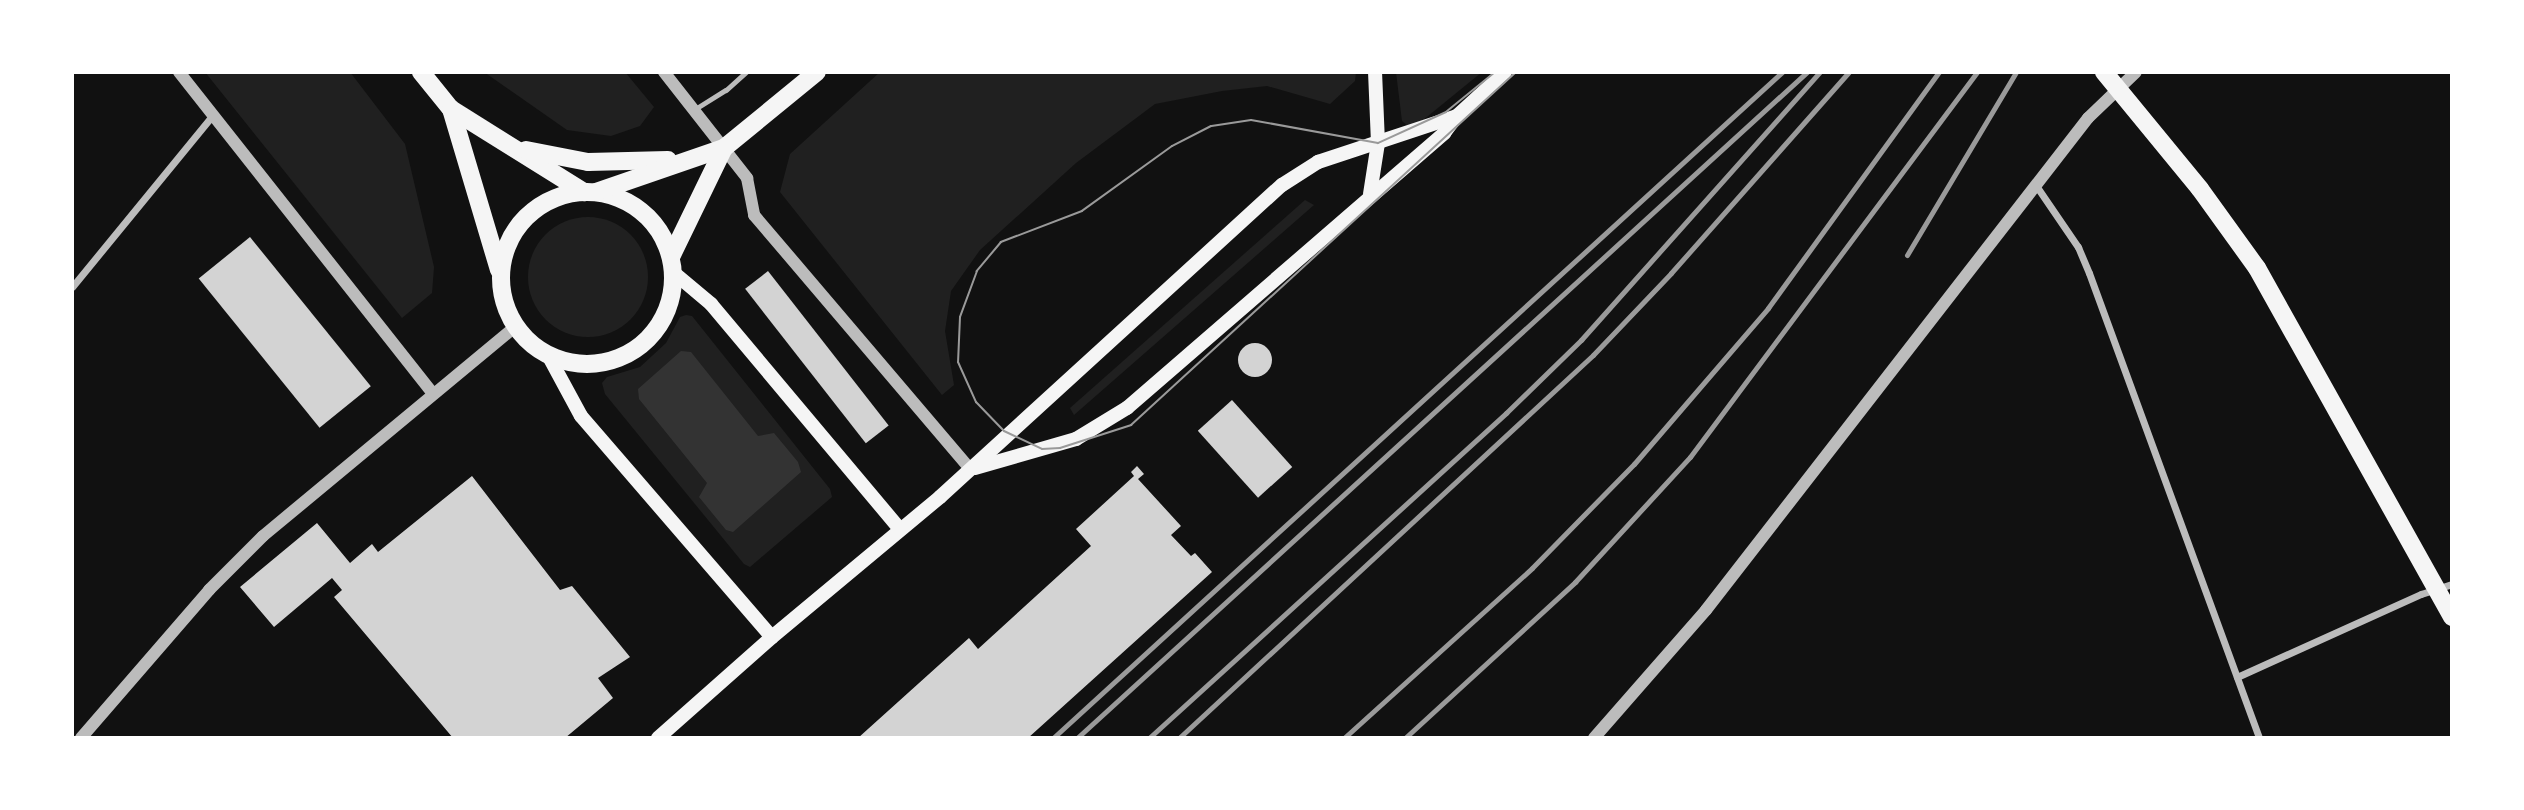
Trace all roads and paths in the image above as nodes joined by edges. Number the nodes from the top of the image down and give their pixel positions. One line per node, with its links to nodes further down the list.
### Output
1 (179, 72): 12 (street)
2 (421, 72): 10 (main road)
3 (664, 72): 11 (street)
4 (746, 72): 11 (lane)
5 (817, 72): 16 (main road)
6 (1375, 72): 14 (main road)
7 (1505, 72): 13 (main road)
8 (2104, 72): 30 (main road)
9 (2136, 72): 18 (street)
10 (451, 109): 15 (main road); 22 (main road)
11 (694, 110): 16 (street)
12 (213, 115): 23 (street); 26 (street)
13 (1457, 116): 14 (main road); 20 (main road)
14 (1378, 143): 20 (main road); 27 (main road)
15 (511, 146): 17 (main road); 19 (main road)
16 (724, 148): 17 (main road); 21 (main road); 27 (street)
17 (696, 158): 19 (main road)
18 (2037, 187): 32 (street); 35 (street)
19 (590, 192): 21 (main road); 22 (main road)
20 (1370, 194): 27 (main road)
21 (672, 265): 25 (main road); 28 (main road)
22 (500, 273): 24 (main road)
23 (72, 287)
24 (515, 327): 25 (main road); 26 (street)
25 (548, 355): 31 (main road)
26 (432, 392): 33 (street)
27 (970, 469): 28 (main road)
28 (900, 529): 31 (main road)
29 (2452, 584): 32 (street)
30 (2452, 617)
31 (772, 638): 34 (main road)
32 (2237, 677): 36 (street)
33 (82, 738)
34 (658, 738)
35 (1594, 738)
36 (2259, 738)

